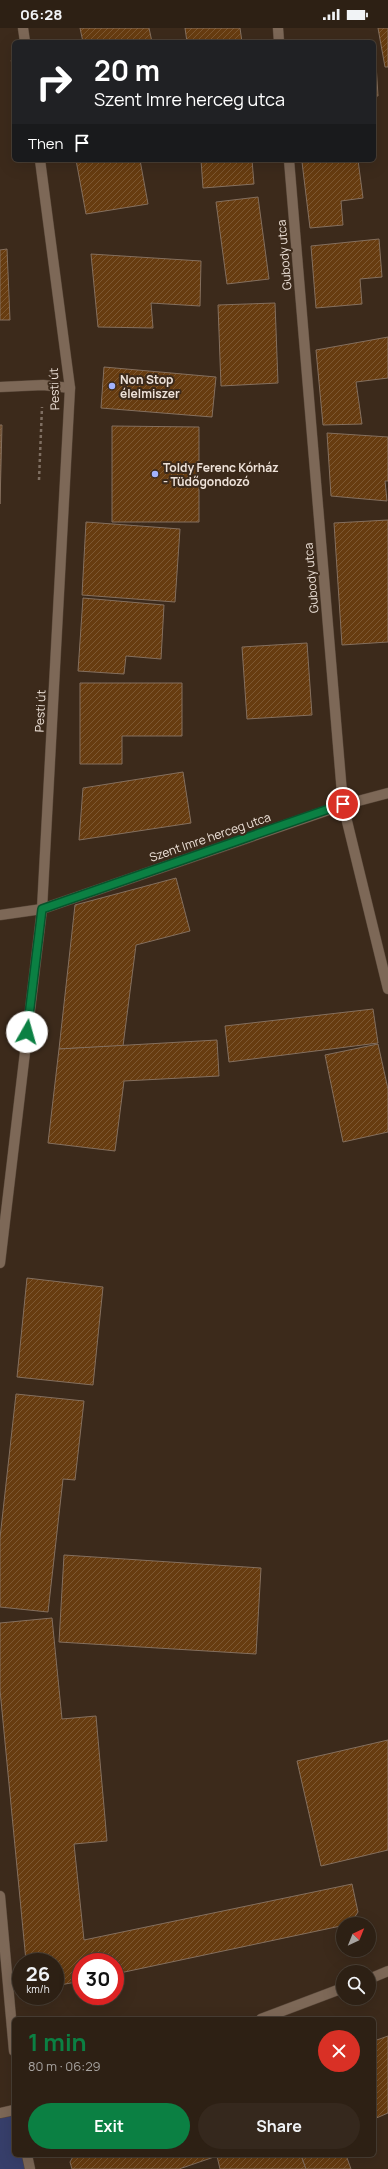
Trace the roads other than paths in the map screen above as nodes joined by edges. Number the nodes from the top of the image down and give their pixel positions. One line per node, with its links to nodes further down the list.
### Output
1 (23, 28): 3 (street)
2 (278, 28): 4 (street)
3 (25, 40)
4 (279, 40)
5 (40, 162): 8 (street, Pesti út)
6 (289, 162): 10 (street, Gubody utca)
7 (0, 387): 8 (street)
8 (70, 388): 11 (street, Pesti út)
9 (388, 793): 10 (street, Szent Imre herceg utca)
10 (343, 804): 11 (street, Szent Imre herceg utca); 13 (street, Gubody utca)
11 (42, 909): 12 (street, Szent Imre herceg utca); 14 (street, Pesti út)
12 (0, 915)
13 (388, 989)
14 (0, 1263)
15 (0, 1896): 19 (street)
16 (388, 1972): 17 (street)
17 (376, 1976)
18 (336, 1991): 20 (street)
19 (15, 2016)
20 (265, 2017)
21 (12, 2110): 22 (street)
22 (0, 2113)
23 (27, 2157): 24 (street)
24 (30, 2169)

